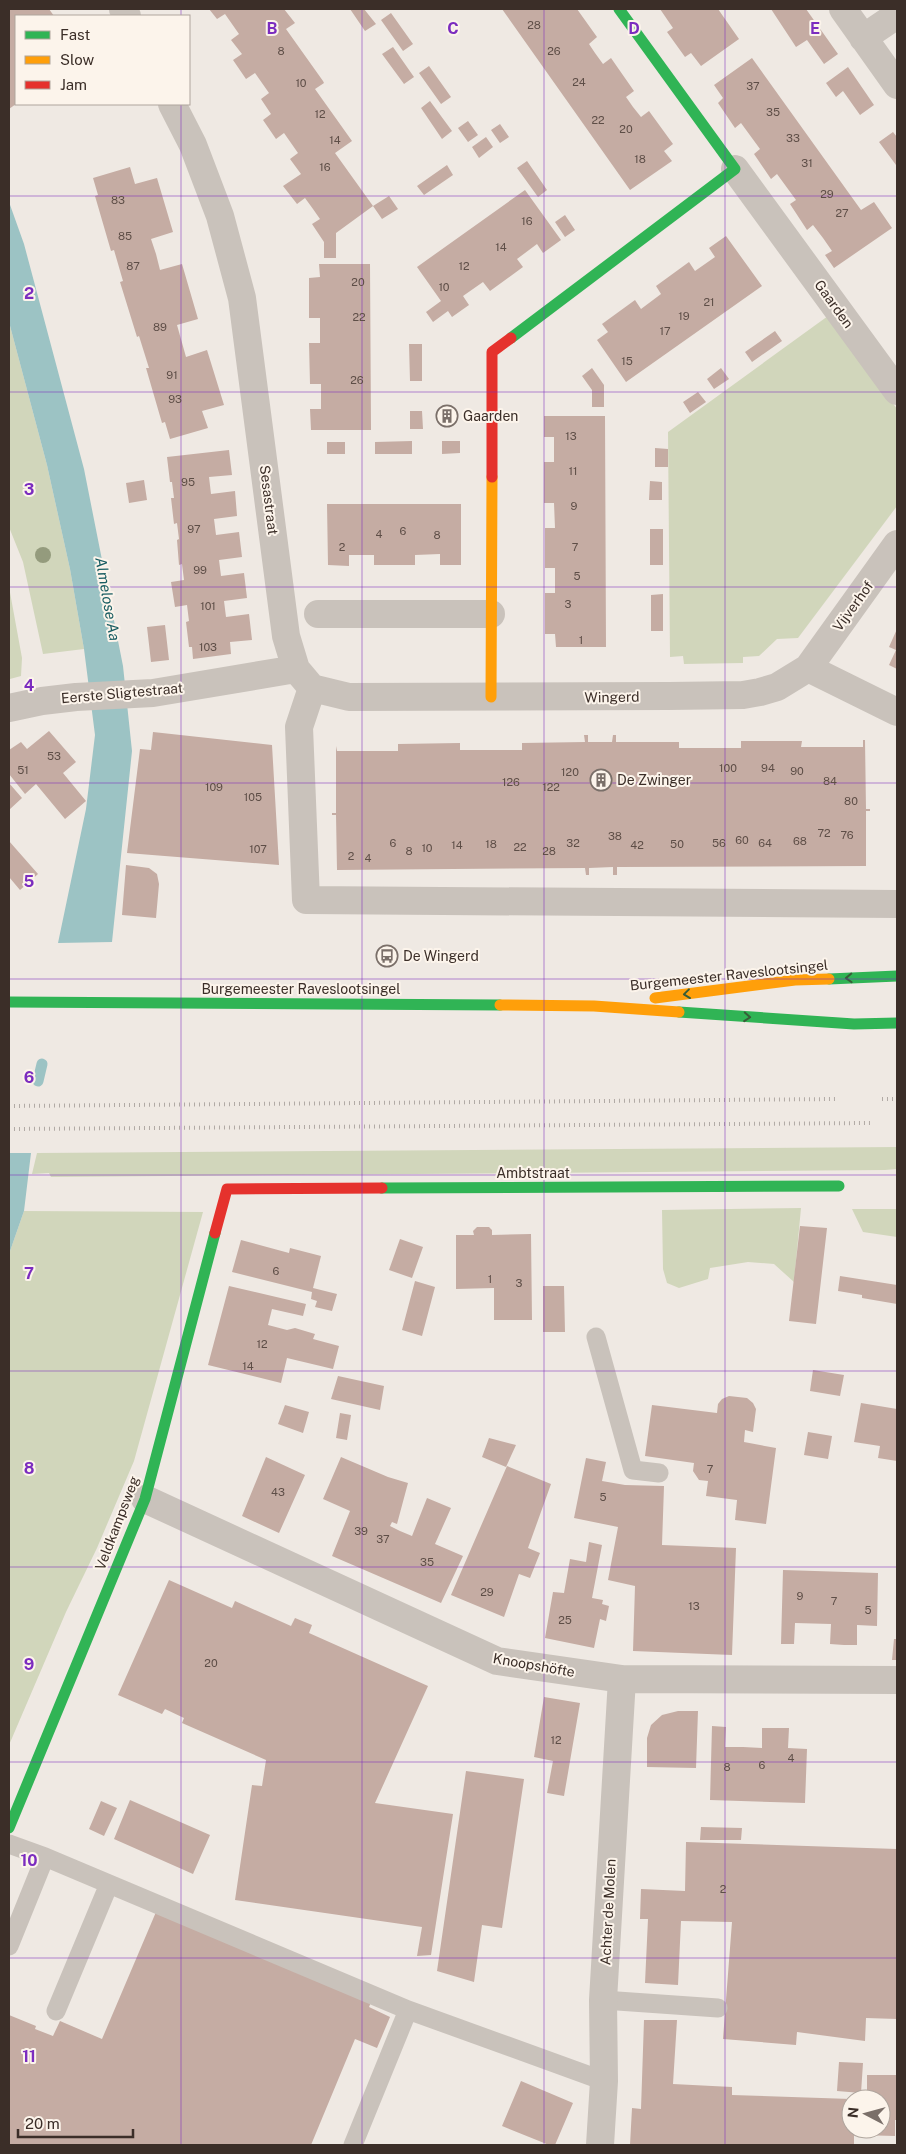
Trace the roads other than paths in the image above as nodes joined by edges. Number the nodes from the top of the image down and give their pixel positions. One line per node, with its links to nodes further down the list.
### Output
1 (619, 9): 7 (street, Gaarden)
2 (843, 9): 4 (street)
3 (897, 15): 4 (street)
4 (863, 38): 5 (street)
5 (897, 85)
6 (173, 105): 13 (street, Sesastraat)
7 (735, 170): 8 (street, Gaarden); 11 (street)
8 (897, 391)
9 (897, 544): 12 (street, Vijverhof)
10 (318, 614): 11 (street)
11 (490, 614): 14 (street)
12 (808, 668): 14 (street, Wingerd); 16 (street)
13 (304, 679): 14 (street, Wingerd); 15 (street, Eerste Sligtestraat); 17 (street)
14 (491, 697)
15 (9, 708)
16 (897, 712)
17 (897, 904)
18 (897, 976): 20 (street, Burgemeester Raveslootsingel, one-way to 20)
19 (9, 1002): 20 (street, Burgemeester Raveslootsingel)
20 (594, 1006): 21 (street, Burgemeester Raveslootsingel, one-way to 21)
21 (897, 1023)
22 (839, 1186): 23 (street, Ambtstraat)
23 (227, 1189): 26 (street, Veldkampsweg)
24 (596, 1338): 25 (lane)
25 (659, 1473)
26 (145, 1499): 27 (street, Knoopshöfte); 29 (street, Veldkampsweg)
27 (622, 1679): 28 (street, Knoopshöfte); 34 (street, Achter de Molen)
28 (897, 1680)
29 (9, 1828)
30 (9, 1844): 31 (lane)
31 (45, 1857): 32 (lane); 33 (lane)
32 (109, 1884): 36 (lane); 37 (lane)
33 (9, 1946)
34 (603, 2000): 35 (lane); 38 (street, Achter de Molen)
35 (718, 2008)
36 (408, 2010): 38 (lane); 39 (lane)
37 (56, 2011)
38 (604, 2081): 40 (street, Achter de Molen)
39 (354, 2145)
40 (600, 2145)

